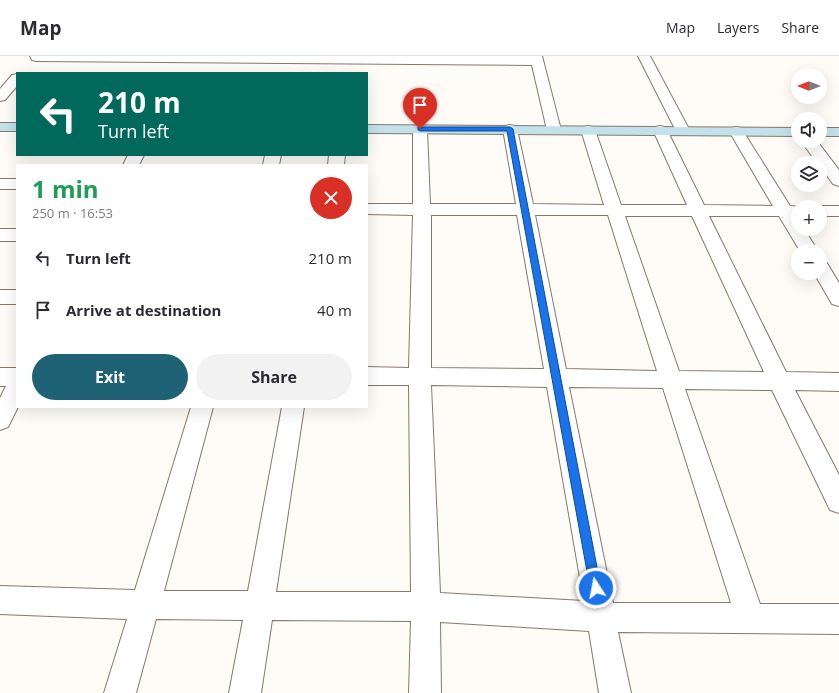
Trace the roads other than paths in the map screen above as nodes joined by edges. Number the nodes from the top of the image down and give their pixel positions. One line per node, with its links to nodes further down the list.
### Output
1 (644, 56): 18 (street)
2 (37, 57): 6 (street); 7 (street)
3 (345, 58): 4 (street); 6 (street)
4 (471, 58): 5 (street)
5 (536, 59): 15 (street)
6 (186, 61)
7 (22, 72)
8 (10, 81): 9 (street)
9 (0, 97)
10 (0, 127): 11 (main road)
11 (16, 127)
12 (368, 129): 13 (main road)
13 (420, 129): 14 (main road); 28 (street)
14 (510, 129): 15 (main road); 29 (street)
15 (554, 130): 16 (main road)
16 (588, 130): 17 (main road); 30 (street)
17 (660, 130): 18 (main road); 31 (street)
18 (683, 131): 19 (main road)
19 (736, 131): 20 (main road); 32 (street)
20 (791, 132)
21 (827, 132): 22 (main road)
22 (839, 132)
23 (814, 148): 24 (street)
24 (839, 181)
25 (0, 184): 26 (street)
26 (16, 184)
27 (368, 209): 28 (street)
28 (422, 209): 29 (street); 44 (street)
29 (526, 210): 30 (street); 45 (street)
30 (615, 210): 31 (street); 46 (street)
31 (698, 210): 32 (street); 47 (street)
32 (791, 211)
33 (827, 211): 34 (street)
34 (839, 211)
35 (0, 235): 36 (street)
36 (16, 235)
37 (827, 279): 40 (street)
38 (0, 298): 39 (street)
39 (16, 298)
40 (839, 299)
41 (368, 376): 44 (street)
42 (0, 377): 43 (street)
43 (16, 377)
44 (420, 377): 45 (street); 57 (street)
45 (556, 379): 46 (street); 58 (street)
46 (671, 379): 47 (street); 59 (street)
47 (779, 381): 48 (street); 53 (street)
48 (839, 382)
49 (16, 389): 52 (street)
50 (202, 408): 55 (street)
51 (293, 408): 56 (street)
52 (0, 420)
53 (839, 502)
54 (0, 600): 55 (street)
55 (145, 605): 56 (street); 61 (street)
56 (260, 606): 57 (street); 62 (street)
57 (426, 607): 58 (street); 63 (street)
58 (601, 617): 59 (street); 64 (street)
59 (751, 618): 60 (street)
60 (839, 619)
61 (120, 693)
62 (245, 693)
63 (425, 693)
64 (615, 693)

